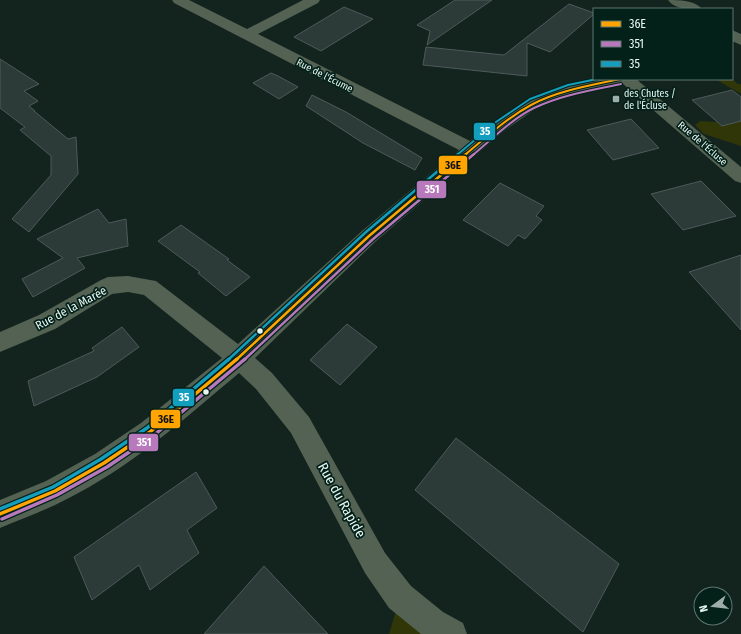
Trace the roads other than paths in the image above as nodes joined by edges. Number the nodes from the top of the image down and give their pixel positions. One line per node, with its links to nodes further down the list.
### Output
1 (179, 0): 5 (street, Rue de l'Écume)
2 (313, 0): 5 (street)
3 (675, 0): 4 (street)
4 (693, 8)
5 (246, 36): 10 (street, Rue de l'Écume)
6 (733, 36): 7 (street)
7 (740, 49)
8 (615, 80): 10 (street)
9 (628, 80): 11 (street, Rue de l'Écluse)
10 (471, 149): 13 (street)
11 (741, 177)
12 (0, 342): 13 (street, Rue de la Marée)
13 (239, 358): 14 (street); 15 (street, Rue du Rapide)
14 (0, 514)
15 (452, 634)

